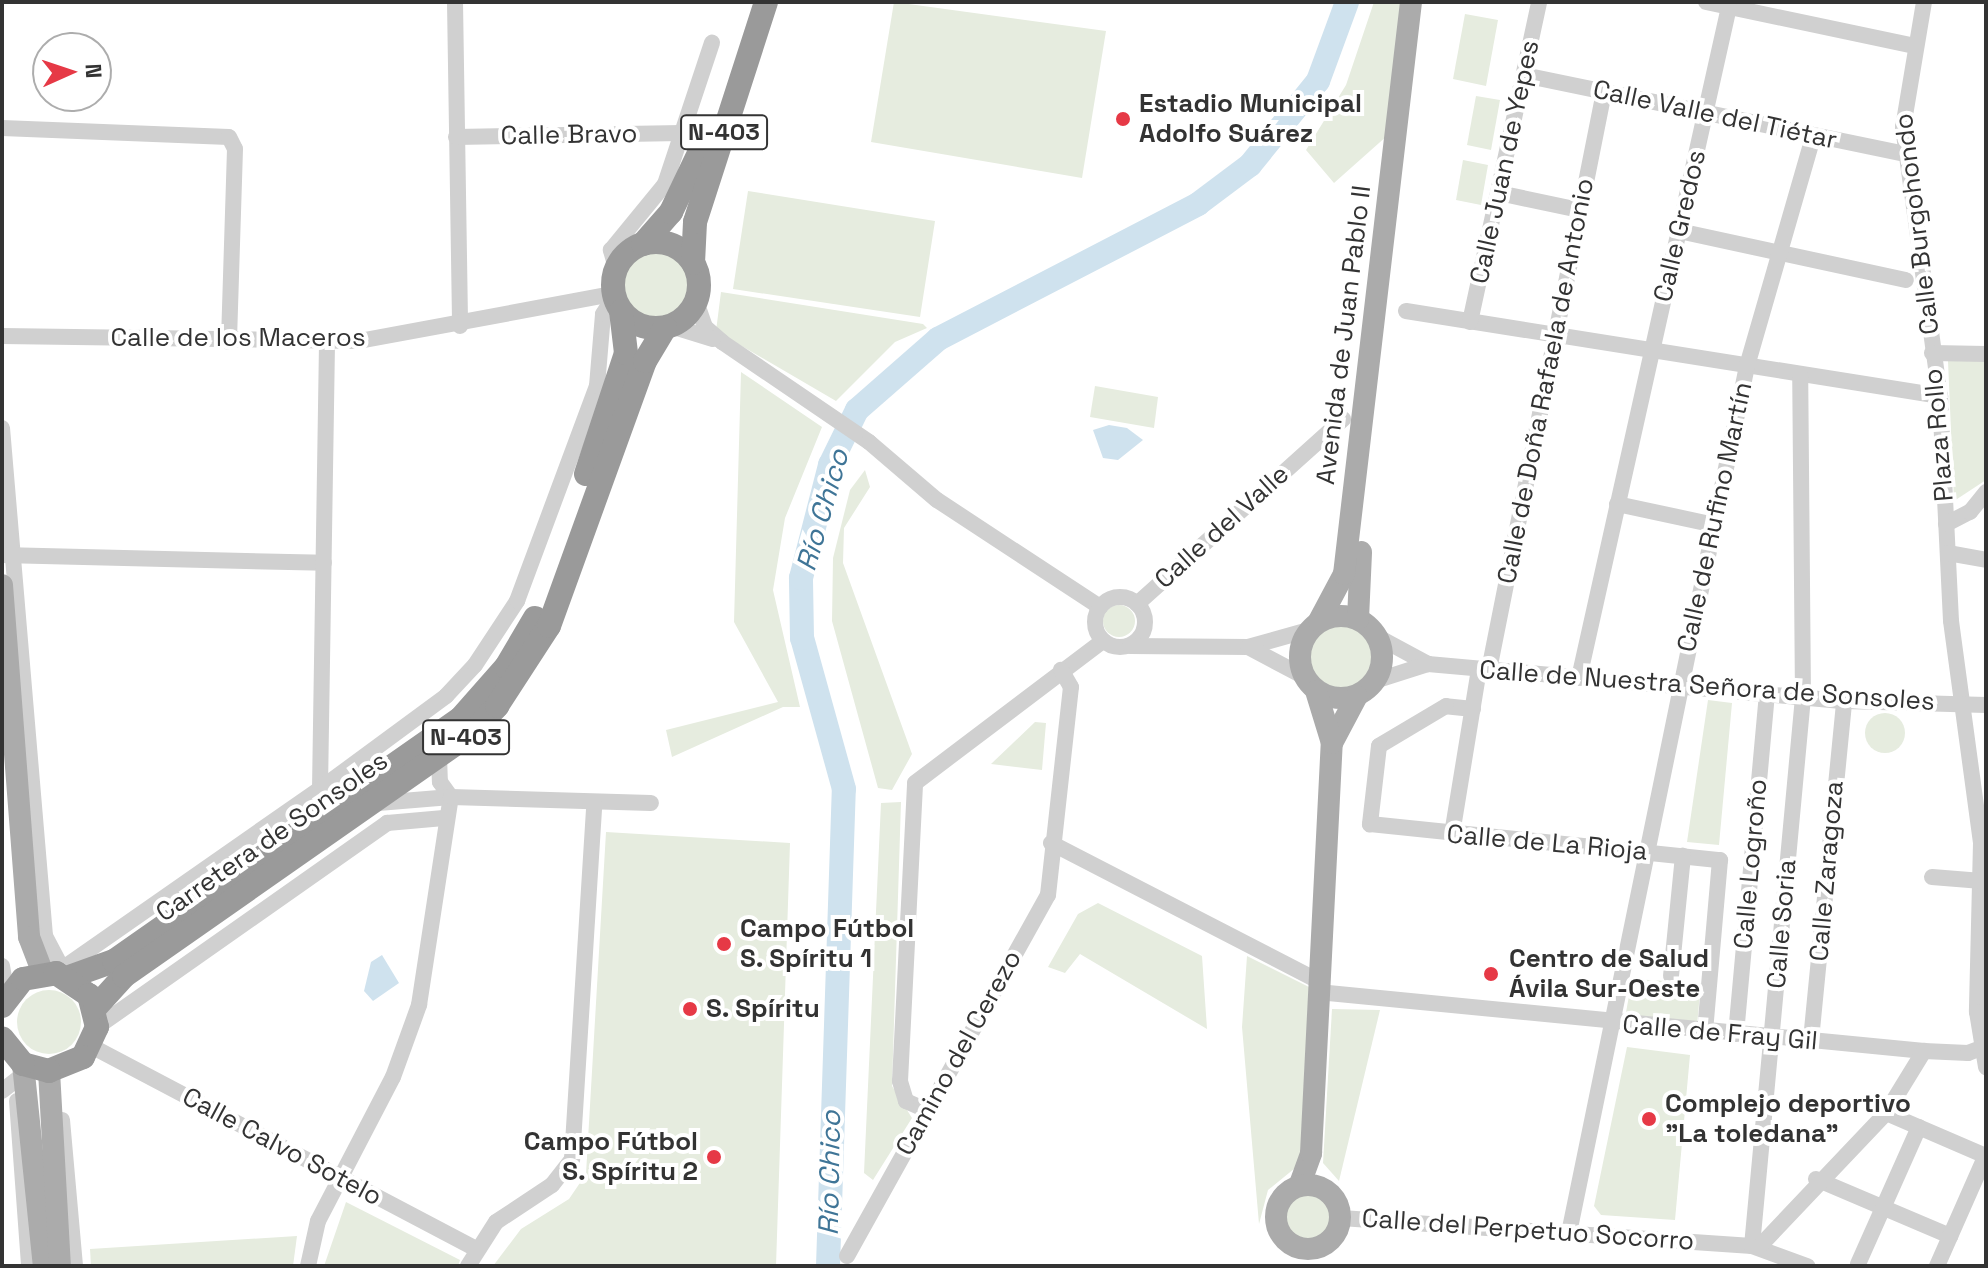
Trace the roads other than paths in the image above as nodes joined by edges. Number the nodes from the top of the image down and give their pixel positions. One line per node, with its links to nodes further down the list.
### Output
1 (455, 2): 17 (street)
2 (749, 2): 23 (highway, N-403)
3 (766, 2): 25 (highway, N-403)
4 (1411, 2): 60 (main road, Avenida de Juan Pablo II)
5 (1426, 2): 58 (main road, Avenida de Juan Pablo II)
6 (1539, 2): 12 (street, Calle Juan de Yepes)
7 (1706, 2): 9 (street)
8 (1924, 2): 11 (street, Calle Burgohondo)
9 (1729, 7): 11 (street); 14 (street, Calle Gredos)
10 (712, 43): 16 (street)
11 (1915, 46): 19 (street, Calle Burgohondo)
12 (1524, 75): 13 (street, Calle Valle del Tiétar); 20 (street, Calle Juan de Yepes)
13 (1604, 92): 14 (street, Calle Valle del Tiétar); 21 (street, Calle de Doña Rafaela de Antonio)
14 (1706, 114): 18 (street, Calle Valle del Tiétar); 22 (street, Calle Gredos)
15 (2, 128): 36 (street)
16 (682, 133): 17 (street, Calle Bravo); 26 (street)
17 (456, 137): 32 (street)
18 (1813, 137): 19 (street, Calle Valle del Tiétar); 24 (street, Calle de Rufino Martín)
19 (1906, 154): 40 (street, Calle Burgohondo)
20 (1499, 193): 21 (street); 31 (street, Calle Juan de Yepes)
21 (1579, 210): 34 (street, Calle de Doña Rafaela de Antonio)
22 (1679, 231): 24 (street); 39 (street, Calle Gredos)
23 (643, 244): 25 (highway); 26 (highway, N-403)
24 (1780, 253): 27 (street); 42 (street, Calle de Rufino Martín)
25 (693, 263): 29 (highway, N-403)
26 (616, 268): 28 (highway, N-403)
27 (1906, 280)
28 (616, 300): 32 (street, Calle de los Maceros); 33 (highway); 83 (street, Carretera de Sonsoles); 99 (highway, Carretera de Sonsoles / N-403)
29 (696, 301): 33 (highway, N-403); 37 (street)
30 (1406, 311): 31 (street)
31 (1470, 322): 34 (street)
32 (460, 326): 38 (street, Calle de los Maceros)
33 (668, 327): 37 (street); 81 (highway, Carretera de Sonsoles / N-403)
34 (1554, 335): 39 (street); 67 (street, Calle de Doña Rafaela de Antonio)
35 (2, 336): 36 (street, Calle de los Maceros)
36 (229, 342): 38 (street, Calle de los Maceros)
37 (722, 342): 57 (street)
38 (327, 343): 54 (street)
39 (1651, 351): 42 (street); 48 (street, Calle Gredos)
40 (1932, 353): 41 (street, Plaza Rollo); 44 (street, Plaza Rollo)
41 (1986, 354)
42 (1747, 366): 43 (street); 50 (street, Calle de Rufino Martín)
43 (1800, 375): 44 (street); 75 (street, Calle Soria)
44 (1940, 396): 49 (street, Plaza Rollo)
45 (1343, 419): 56 (street, Calle del Valle)
46 (2, 428): 52 (street)
47 (1986, 492): 49 (street, Plaza Rollo)
48 (1617, 504): 50 (street); 69 (street, Calle Gredos)
49 (1946, 524): 51 (street, Plaza Rollo)
50 (1715, 525): 72 (street, Calle de Rufino Martín)
51 (1948, 553): 53 (street); 77 (street, Plaza Rollo)
52 (8, 554): 54 (street); 99 (street)
53 (1986, 560)
54 (324, 563): 83 (street)
55 (2, 585): 99 (main road)
56 (1137, 604): 57 (street); 59 (street)
57 (1100, 607): 62 (street)
58 (1358, 619): 60 (main road); 61 (main road)
59 (1145, 624): 63 (street); 64 (street)
60 (1314, 626): 65 (street); 71 (main road)
61 (1378, 637): 66 (street, Calle de Nuestra Señora de Sonsoles); 70 (main road)
62 (1103, 641): 64 (street); 68 (street)
63 (1179, 642): 64 (street); 65 (street)
64 (1130, 646)
65 (1248, 647): 71 (street)
66 (1428, 664): 67 (street, Calle de Nuestra Señora de Sonsoles); 70 (street, Calle de Nuestra Señora de Sonsoles)
67 (1484, 669): 69 (street, Calle de Nuestra Señora de Sonsoles); 79 (street, Calle de Doña Rafaela de Antonio)
68 (1061, 670): 90 (street); 112 (street)
69 (1579, 678): 72 (street, Calle de Nuestra Señora de Sonsoles)
70 (1375, 681): 74 (main road)
71 (1310, 684): 74 (main road); 80 (main road)
72 (1680, 687): 73 (street, Calle de Nuestra Señora de Sonsoles); 91 (street, Calle de Rufino Martín)
73 (1767, 694): 75 (street, Calle de Nuestra Señora de Sonsoles); 104 (street, Calle Logroño)
74 (1357, 696): 80 (main road)
75 (1803, 697): 76 (street, Calle de Nuestra Señora de Sonsoles); 105 (street, Calle Soria)
76 (1844, 701): 77 (street, Calle de Nuestra Señora de Sonsoles); 107 (street, Calle Zaragoza)
77 (1961, 704): 78 (street, Calle de Nuestra Señora de Sonsoles); 94 (street, Plaza Rollo)
78 (1986, 705)
79 (1473, 709): 89 (street, Calle de Doña Rafaela de Antonio); 89 (street, Calle de La Rioja)
80 (1332, 743): 96 (main road)
81 (439, 756): 84 (street); 87 (highway, Carretera de Sonsoles / N-403)
82 (2, 780): 99 (main road)
83 (320, 789): 99 (street, Carretera de Sonsoles)
84 (451, 797): 86 (street); 87 (street); 88 (street)
85 (651, 803): 86 (street)
86 (594, 805): 125 (street)
87 (365, 806): 102 (highway, Carretera de Sonsoles / N-403)
88 (444, 818): 102 (street, Carretera de Sonsoles); 116 (street)
89 (1452, 834): 91 (street, Calle de La Rioja)
90 (1051, 843): 97 (street); 112 (street, Camino del Cerezo)
91 (1647, 852): 92 (street, Calle de La Rioja); 101 (street, Calle de Rufino Martín)
92 (1683, 856): 98 (street); 103 (street, Calle de La Rioja)
93 (1932, 877): 94 (street)
94 (1982, 881): 95 (street, Plaza Rollo)
95 (1984, 914): 108 (street, Plaza Rollo)
96 (1318, 950): 97 (street); 100 (main road)
97 (1291, 965): 100 (street)
98 (1671, 976)
99 (34, 978): 102 (highway)
100 (1318, 986): 101 (street, Calle de Fray Gil); 118 (main road)
101 (1612, 1023): 103 (street, Calle de Fray Gil); 121 (street, Calle de Rufino Martín)
102 (95, 1027): 111 (highway, N-403); 116 (street, Calle Calvo Sotelo)
103 (1705, 1031): 104 (street, Calle de Fray Gil)
104 (1736, 1034): 105 (street, Calle de Fray Gil)
105 (1772, 1037): 107 (street, Calle de Fray Gil); 124 (street, Calle Soria)
106 (2, 1038): 111 (highway)
107 (1811, 1040): 109 (street, Calle de Fray Gil)
108 (1983, 1048): 109 (street, Calle de Fray Gil); 110 (street)
109 (1924, 1051): 113 (street)
110 (1986, 1067)
111 (23, 1078): 129 (street); 130 (main road); 131 (main road); 132 (street)
112 (926, 1110): 126 (street, Camino del Cerezo)
113 (1886, 1113): 114 (street); 117 (street)
114 (1919, 1127): 115 (street); 119 (street)
115 (1986, 1156): 122 (street)
116 (340, 1178): 125 (street, Calle Calvo Sotelo); 133 (street)
117 (1816, 1179): 119 (street); 124 (street)
118 (1310, 1185): 120 (main road); 123 (main road)
119 (1883, 1207): 122 (street); 128 (street)
120 (1341, 1218): 121 (street, Calle del Perpetuo Socorro); 127 (main road)
121 (1569, 1233): 124 (street, Calle del Perpetuo Socorro)
122 (1950, 1236): 137 (street)
123 (1294, 1246): 127 (main road); 135 (main road)
124 (1755, 1247): 136 (street, Calle del Perpetuo Socorro)
125 (474, 1248): 134 (street)
126 (847, 1256)
127 (1318, 1256)
128 (1858, 1264)
129 (29, 1266)
130 (44, 1266)
131 (60, 1266)
132 (75, 1266)
133 (308, 1266)
134 (468, 1266)
135 (1306, 1266)
136 (1807, 1266)
137 (1937, 1266)

